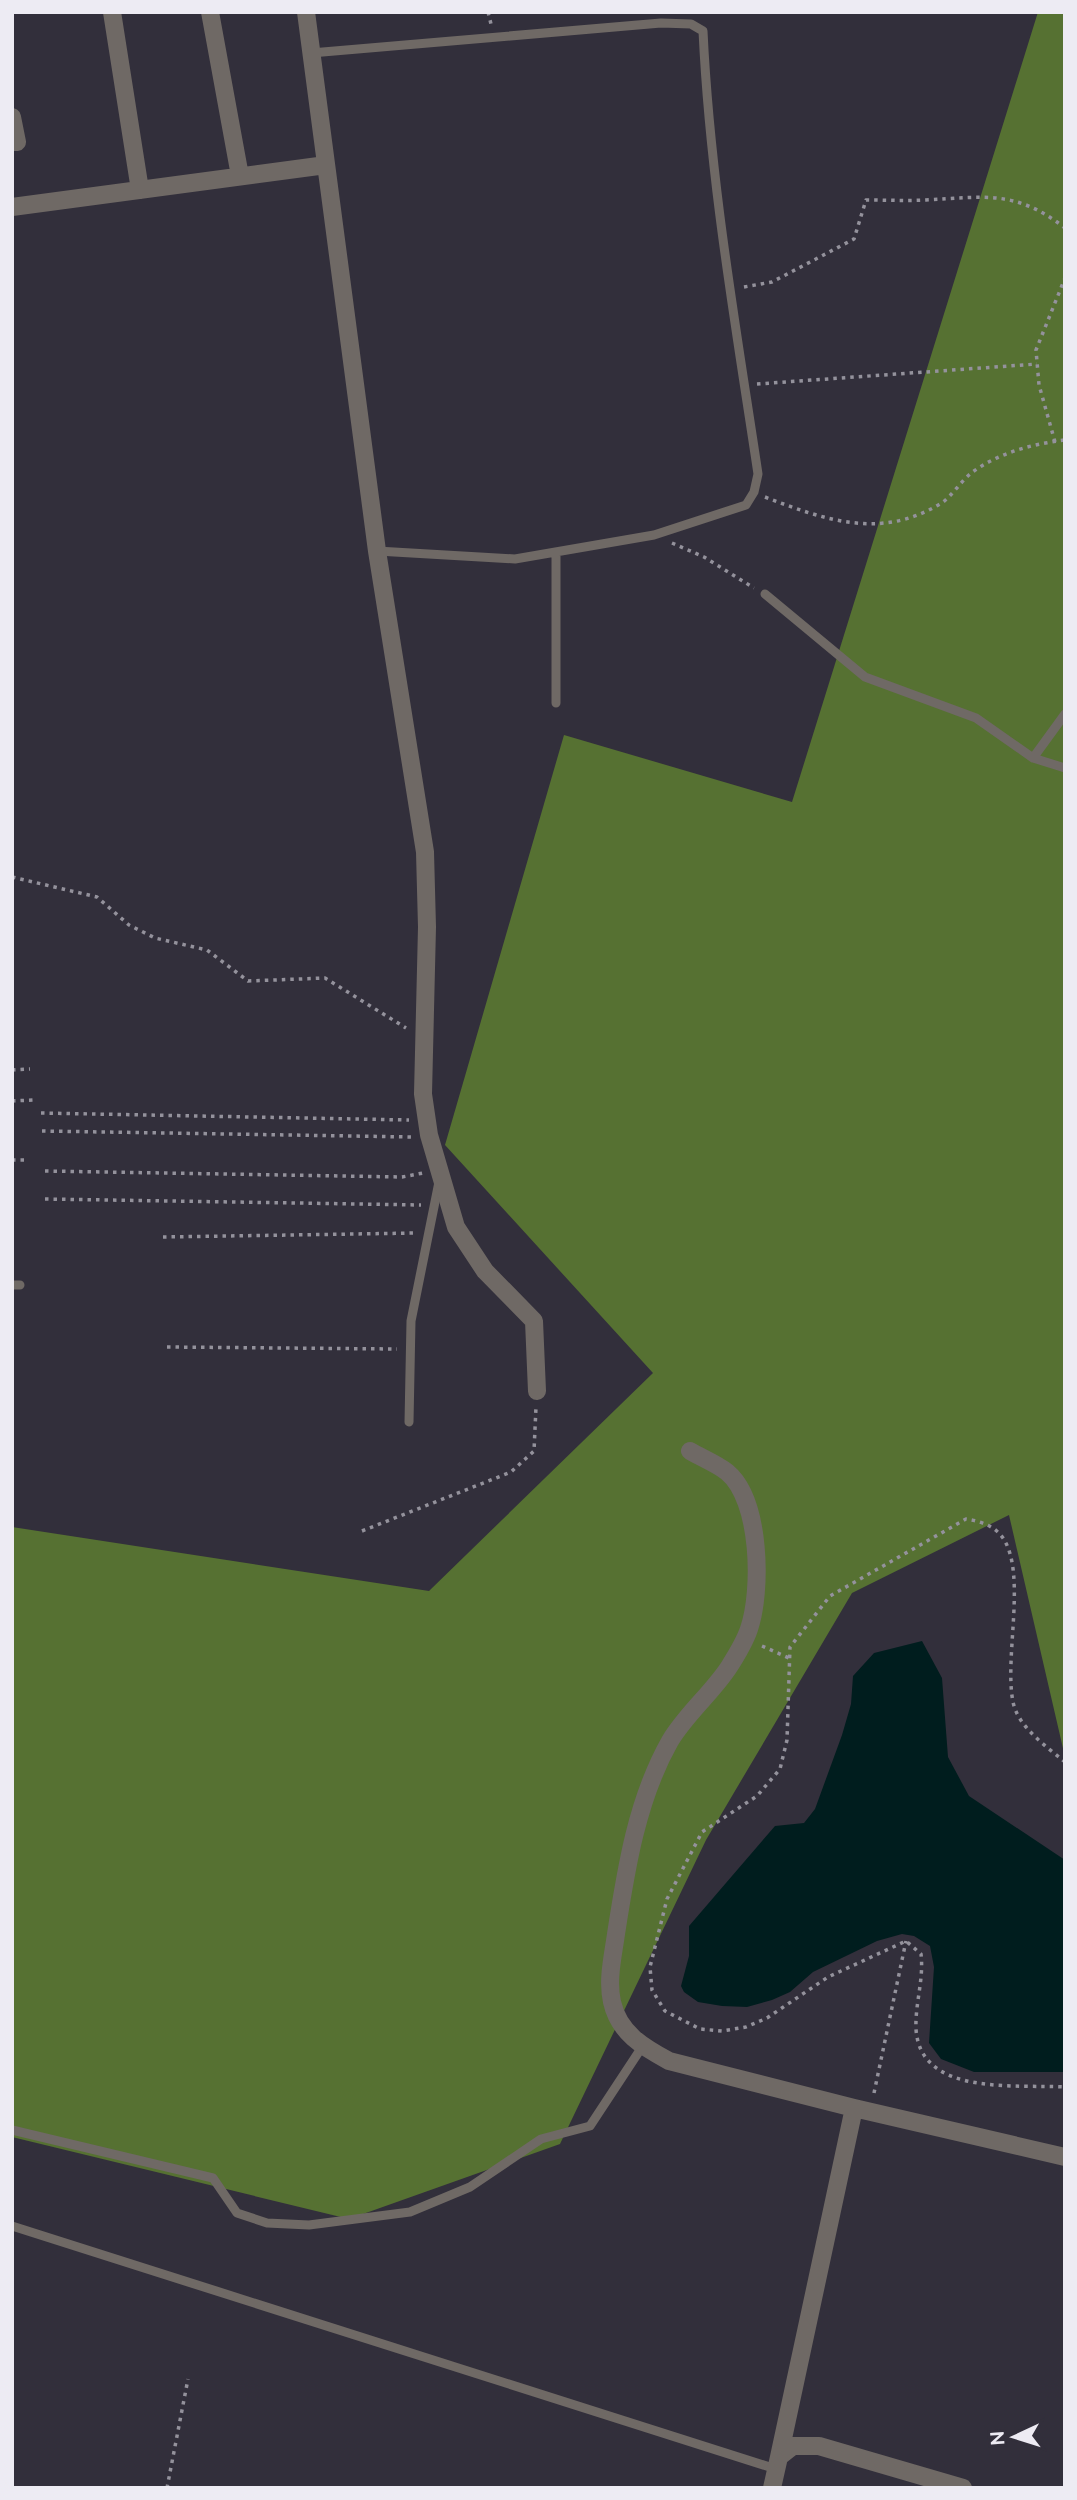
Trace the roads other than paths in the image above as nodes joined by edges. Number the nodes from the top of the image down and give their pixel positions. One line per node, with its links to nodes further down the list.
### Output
1 (112, 12): 11 (street)
2 (210, 12): 10 (street)
3 (306, 12): 6 (street)
4 (669, 12): 5 (lane)
5 (661, 23): 6 (lane); 14 (lane)
6 (311, 53): 9 (street)
7 (12, 117): 8 (street)
8 (12, 142)
9 (326, 165): 10 (street); 13 (street)
10 (240, 176): 11 (street)
11 (140, 190): 12 (street)
12 (12, 207)
13 (377, 551): 14 (lane); 20 (street)
14 (556, 552): 16 (lane)
15 (765, 594): 18 (lane)
16 (556, 703)
17 (1065, 714): 18 (lane)
18 (1033, 758): 19 (lane)
19 (1065, 768)
20 (438, 1171): 21 (street); 22 (lane)
21 (537, 1391)
22 (409, 1422)
23 (690, 1451): 24 (street)
24 (642, 2047): 25 (street); 26 (lane)
25 (862, 2110): 27 (street); 29 (street)
26 (12, 2130)
27 (1065, 2157)
28 (12, 2226): 29 (lane)
29 (777, 2463): 30 (street); 31 (street)
30 (772, 2488)
31 (963, 2488)

